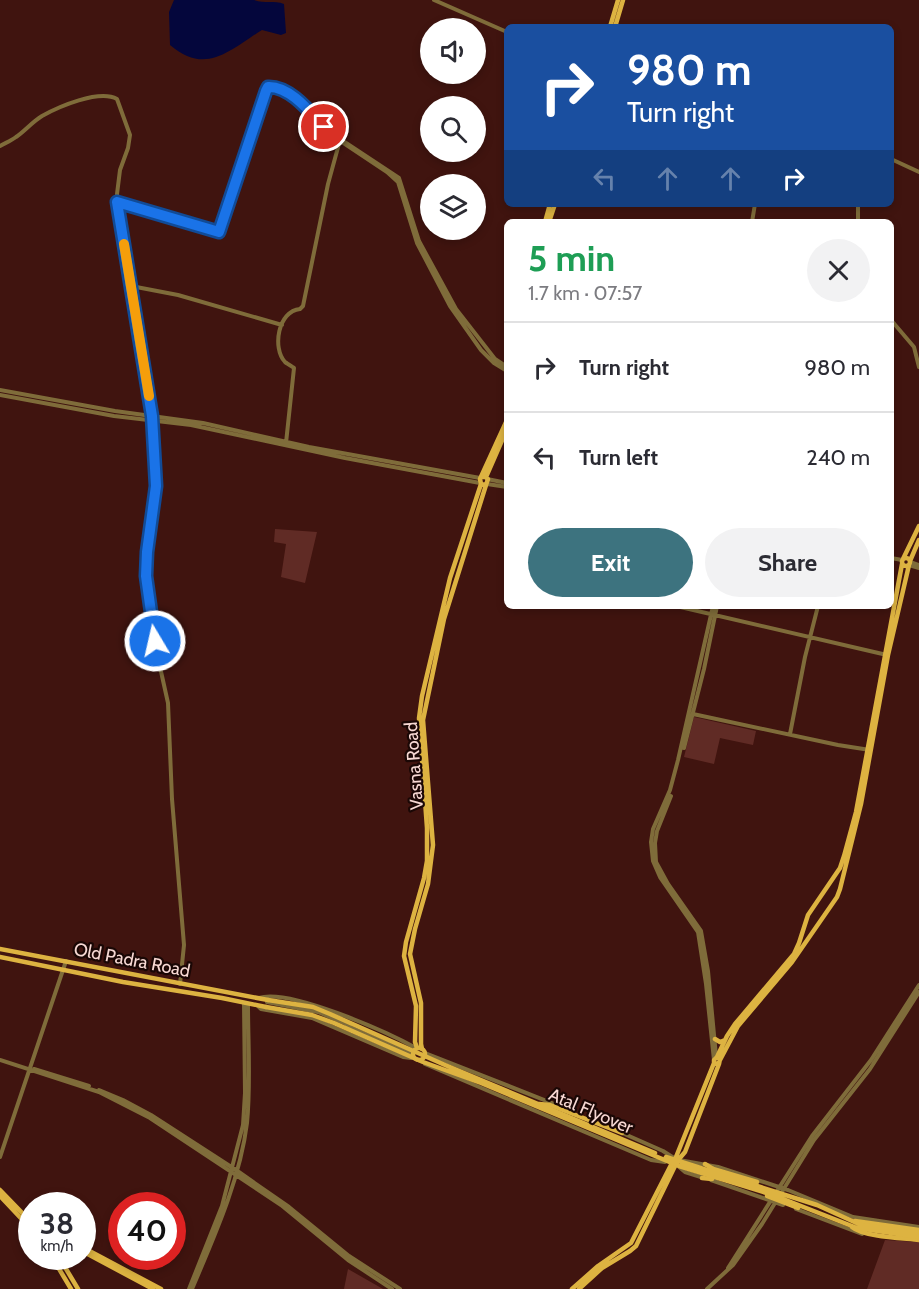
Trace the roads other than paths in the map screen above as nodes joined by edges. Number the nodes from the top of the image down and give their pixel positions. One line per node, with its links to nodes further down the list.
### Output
1 (434, 0): 6 (street)
2 (618, 0): 4 (main road)
3 (623, 0): 5 (main road)
4 (611, 24)
5 (616, 24)
6 (504, 31)
7 (340, 141): 11 (street); 14 (street); 16 (street)
8 (0, 146): 11 (street)
9 (894, 160): 10 (street)
10 (919, 172)
11 (117, 202): 12 (street)
12 (131, 286): 14 (street); 19 (street)
13 (894, 324): 15 (street)
14 (282, 325): 23 (street)
15 (919, 367)
16 (504, 368)
17 (0, 390): 19 (street)
18 (0, 395): 19 (street)
19 (152, 419): 23 (street); 48 (street)
20 (504, 429): 22 (main road, Vasna Road)
21 (504, 434): 22 (main road, Vasna Road)
22 (500, 441): 24 (main road, Vasna Road)
23 (286, 443): 24 (street)
24 (484, 481): 25 (street); 56 (main road, Vasna Road)
25 (504, 484)
26 (919, 526): 29 (main road)
27 (919, 540): 30 (main road)
28 (894, 560): 29 (street)
29 (902, 561): 30 (main road); 32 (main road)
30 (909, 563): 31 (street); 39 (main road)
31 (919, 566)
32 (894, 608)
33 (692, 609): 37 (street)
34 (715, 609): 37 (street)
35 (817, 609): 38 (street)
36 (894, 609): 39 (main road)
37 (714, 613): 38 (street); 40 (street); 47 (street)
38 (811, 637): 39 (street); 41 (street)
39 (886, 654): 42 (main road)
40 (693, 714): 41 (street); 47 (street)
41 (790, 734): 42 (street)
42 (868, 749): 55 (main road); 58 (main road)
43 (0, 949): 45 (main road, Old Padra Road)
44 (0, 957): 46 (main road, Old Padra Road)
45 (66, 961): 46 (street); 48 (main road, Old Padra Road)
46 (63, 968): 52 (main road, Old Padra Road); 59 (street)
47 (707, 980): 54 (street); 58 (street)
48 (180, 984): 51 (main road, Old Padra Road)
49 (919, 986): 67 (street)
50 (919, 992): 67 (street)
51 (258, 998): 56 (street); 60 (main road, Atal Flyover, bridge)
52 (246, 1004): 53 (main road, Old Padra Road); 65 (street)
53 (257, 1006): 56 (street); 71 (main road, Atal Flyover, bridge)
54 (715, 1039): 55 (main road); 58 (street)
55 (725, 1040): 58 (main road)
56 (417, 1053): 61 (street); 63 (street)
57 (0, 1060): 59 (street)
58 (717, 1060): 63 (main road)
59 (30, 1068): 62 (street); 65 (street)
60 (539, 1104): 61 (main road, bridge); 71 (main road, Atal Flyover, bridge)
61 (620, 1133): 63 (street)
62 (0, 1157)
63 (676, 1161): 64 (street); 66 (street); 86 (main road); 87 (main road)
64 (705, 1164): 67 (street); 71 (main road, bridge)
65 (233, 1170): 83 (street); 84 (street); 85 (street)
66 (702, 1178): 70 (street); 71 (main road, bridge)
67 (782, 1188): 70 (street); 74 (street)
68 (0, 1190): 72 (main road)
69 (0, 1196): 73 (main road)
70 (774, 1201): 74 (street); 88 (street)
71 (804, 1204): 74 (main road, Atal Flyover, bridge)
72 (18, 1209)
73 (18, 1212)
74 (919, 1234)
75 (96, 1256): 82 (main road)
76 (96, 1257): 81 (main road)
77 (60, 1270): 79 (main road)
78 (67, 1270): 80 (main road)
79 (71, 1289)
80 (78, 1289)
81 (153, 1289)
82 (161, 1289)
83 (190, 1289)
84 (392, 1289)
85 (400, 1289)
86 (572, 1289)
87 (579, 1289)
88 (707, 1289)

